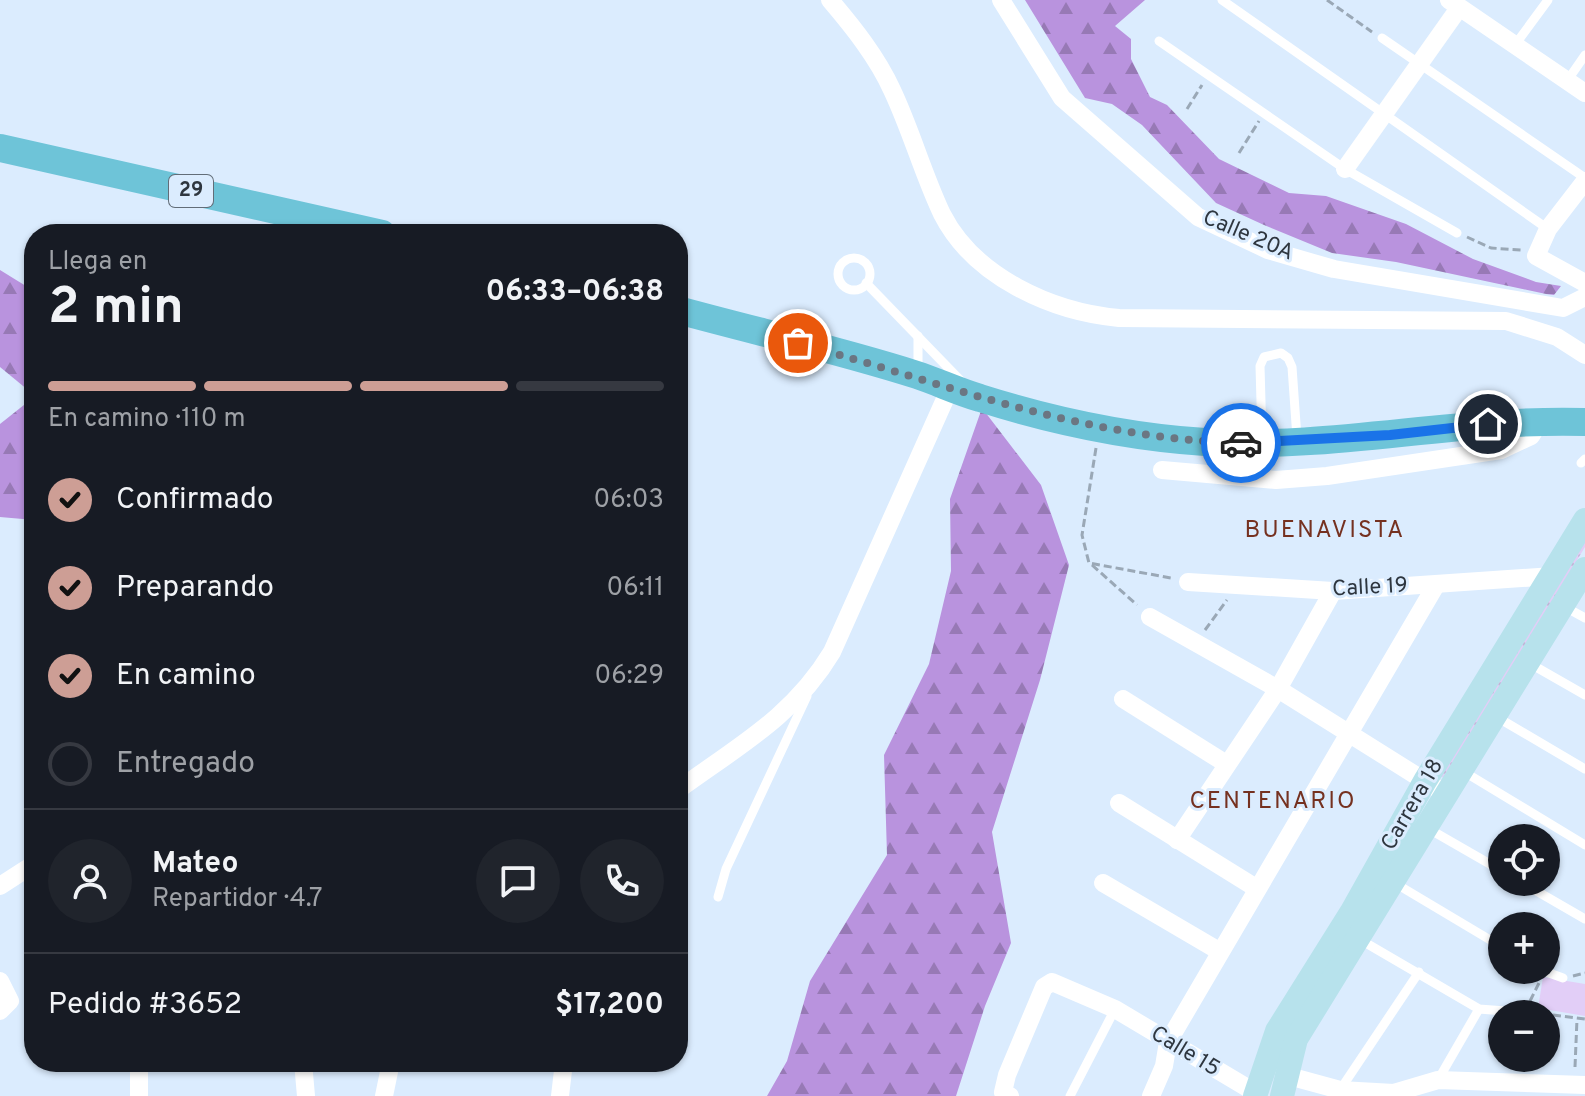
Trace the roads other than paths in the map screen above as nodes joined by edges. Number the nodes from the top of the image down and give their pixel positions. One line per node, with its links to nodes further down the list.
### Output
1 (830, 0): 25 (street)
2 (1001, 0): 23 (street, Calle 20A)
3 (1222, 0): 13 (lane)
4 (1548, 0): 8 (lane)
5 (1457, 3): 8 (street); 10 (street)
6 (1382, 38): 10 (lane)
7 (1159, 41): 15 (lane)
8 (1515, 45): 11 (street)
9 (1585, 55): 11 (lane)
10 (1421, 63): 13 (street); 16 (lane)
11 (1567, 81): 12 (street)
12 (1585, 93)
13 (1385, 115): 15 (street); 18 (lane)
14 (0, 148): 17 (main road, 29)
15 (1345, 169): 19 (lane)
16 (1585, 179): 18 (street)
17 (338, 224)
18 (1548, 229): 21 (street)
19 (1457, 233)
20 (866, 283): 26 (lane)
21 (1585, 283)
22 (1585, 297): 23 (street)
23 (1563, 308): 25 (street)
24 (688, 313): 28 (main road)
25 (1516, 322): 27 (street)
26 (918, 336): 28 (lane); 30 (lane)
27 (1585, 355)
28 (918, 376): 29 (main road)
29 (950, 388): 30 (main road); 46 (street)
30 (977, 398): 34 (main road)
31 (1541, 420): 32 (main road); 33 (main road); 35 (street)
32 (1585, 422)
33 (1297, 441): 34 (main road); 34 (lane)
34 (1262, 444)
35 (1162, 470)
36 (1585, 520): 38 (main road, Carrera 18)
37 (1585, 569): 42 (main road, Carrera 18)
38 (1553, 576): 40 (street, Calle 19); 56 (main road, Carrera 18)
39 (1188, 582): 41 (street, Calle 19)
40 (1436, 585): 41 (street, Calle 19); 51 (street)
41 (1333, 591): 47 (street)
42 (1562, 605): 44 (lane); 45 (main road, Carrera 18)
43 (1150, 617): 47 (street)
44 (1585, 618)
45 (1526, 662): 48 (lane); 50 (main road, Carrera 18)
46 (812, 686): 55 (street); 68 (lane)
47 (1278, 689): 51 (street); 52 (street)
48 (1585, 695)
49 (1123, 699): 52 (street)
50 (1492, 715): 53 (lane); 54 (main road, Carrera 18)
51 (1350, 735): 56 (street); 66 (street)
52 (1225, 763): 59 (street)
53 (1585, 769)
54 (1460, 770): 56 (main road, Carrera 18); 60 (lane)
55 (688, 783)
56 (1435, 787): 58 (main road, Carrera 18); 92 (main road, Carrera 18)
57 (1119, 803): 59 (street)
58 (1425, 827): 61 (lane); 63 (main road, Carrera 18)
59 (1177, 840): 66 (street)
60 (1585, 845)
61 (1488, 863)
62 (24, 870): 65 (street)
63 (1393, 882): 70 (main road, Carrera 18); 71 (lane)
64 (1103, 883): 72 (street)
65 (0, 886)
66 (1256, 888): 72 (street)
67 (1545, 896): 69 (lane)
68 (718, 897)
69 (1585, 919)
70 (1359, 939): 73 (lane); 88 (main road, Carrera 18)
71 (1488, 939)
72 (1219, 951): 81 (street)
73 (1419, 972): 78 (lane); 89 (lane)
74 (1560, 977): 75 (lane)
75 (1563, 978)
76 (0, 981): 80 (street)
77 (1115, 1009): 81 (street, Calle 15); 90 (street, Calle 15); 97 (lane)
78 (1479, 1009): 79 (lane); 86 (lane)
79 (1488, 1010)
80 (0, 1011)
81 (1168, 1042): 92 (street, Calle 15); 98 (street)
82 (139, 1072): 93 (street)
83 (304, 1072): 94 (street)
84 (389, 1072): 95 (street)
85 (563, 1072): 96 (street)
86 (1438, 1080): 87 (street); 91 (street)
87 (1579, 1085)
88 (1284, 1086): 89 (street)
89 (1340, 1090): 91 (street)
90 (1006, 1094)
91 (1393, 1094)
92 (1255, 1095)
93 (139, 1096)
94 (306, 1096)
95 (384, 1096)
96 (560, 1096)
97 (1070, 1096)
98 (1151, 1096)

